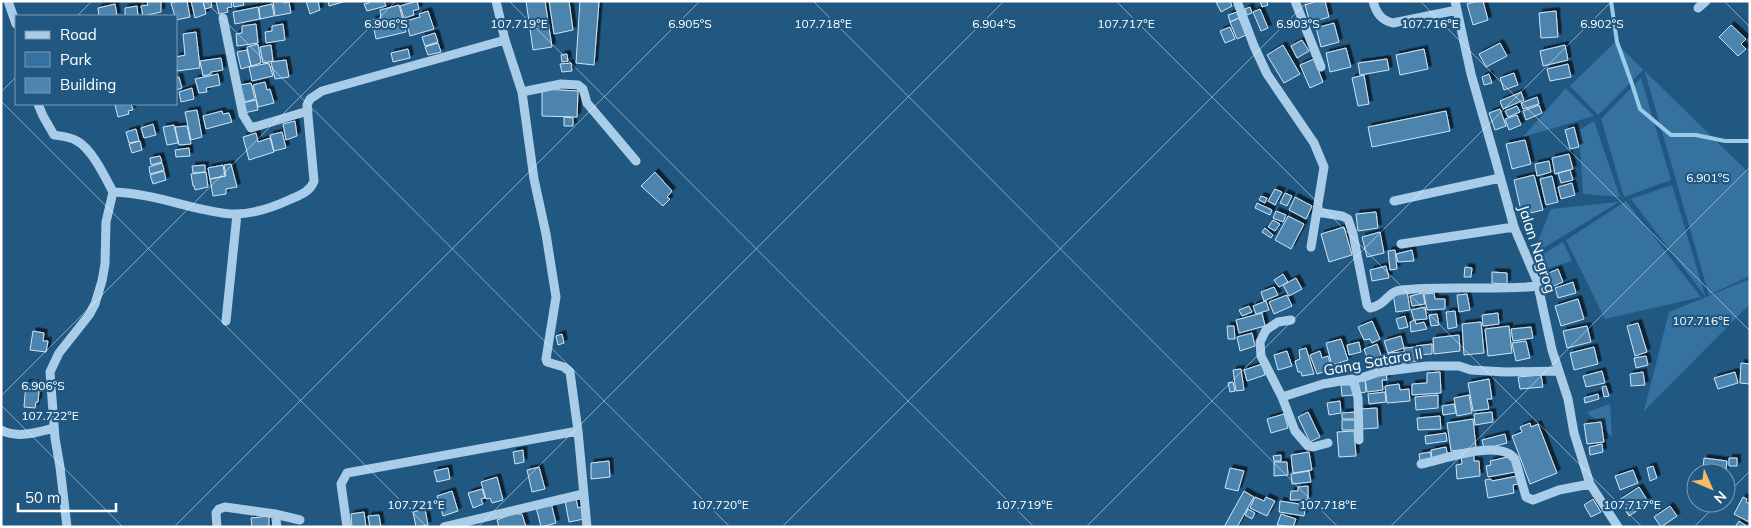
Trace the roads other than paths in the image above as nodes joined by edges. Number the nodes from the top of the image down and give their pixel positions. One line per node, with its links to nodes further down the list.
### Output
1 (8, 1): 10 (street)
2 (496, 1): 11 (street)
3 (1237, 1): 20 (street)
4 (1295, 1): 12 (street)
5 (1373, 1): 7 (street)
6 (1706, 1): 8 (street)
7 (1456, 6): 17 (street, Jalan Nagrog)
8 (1698, 8)
9 (224, 18): 15 (street)
10 (15, 21)
11 (505, 40): 13 (street); 15 (street)
12 (1321, 67)
13 (522, 92): 16 (street); 33 (street)
14 (39, 105): 18 (street)
15 (308, 111): 21 (street)
16 (636, 161)
17 (1500, 178): 19 (street); 22 (street, Jalan Nagrog)
18 (113, 192): 21 (street); 31 (street)
19 (1394, 201)
20 (1317, 212): 24 (street); 25 (street)
21 (237, 214): 26 (street)
22 (1514, 227): 23 (street); 25 (street, Jalan Nagrog)
23 (1401, 244)
24 (1311, 247)
25 (1538, 286): 28 (street, Jalan Nagrog)
26 (226, 320)
27 (1291, 320): 30 (street)
28 (1559, 371): 29 (street, Gang Satara II); 37 (street, Jalan Nagrog)
29 (1353, 379): 30 (street, Gang Satara II); 34 (street)
30 (1282, 397): 35 (street)
31 (54, 428): 32 (street); 41 (street)
32 (1, 430)
33 (578, 430): 38 (street); 44 (street)
34 (1359, 440)
35 (1328, 443)
36 (1421, 464): 37 (street)
37 (1590, 484): 47 (street, Jalan Nagrog)
38 (583, 494): 45 (street); 46 (street)
39 (275, 514): 40 (street); 42 (street); 43 (street)
40 (300, 520)
41 (67, 527)
42 (217, 527)
43 (277, 527)
44 (347, 527)
45 (444, 527)
46 (587, 527)
47 (1618, 527)

